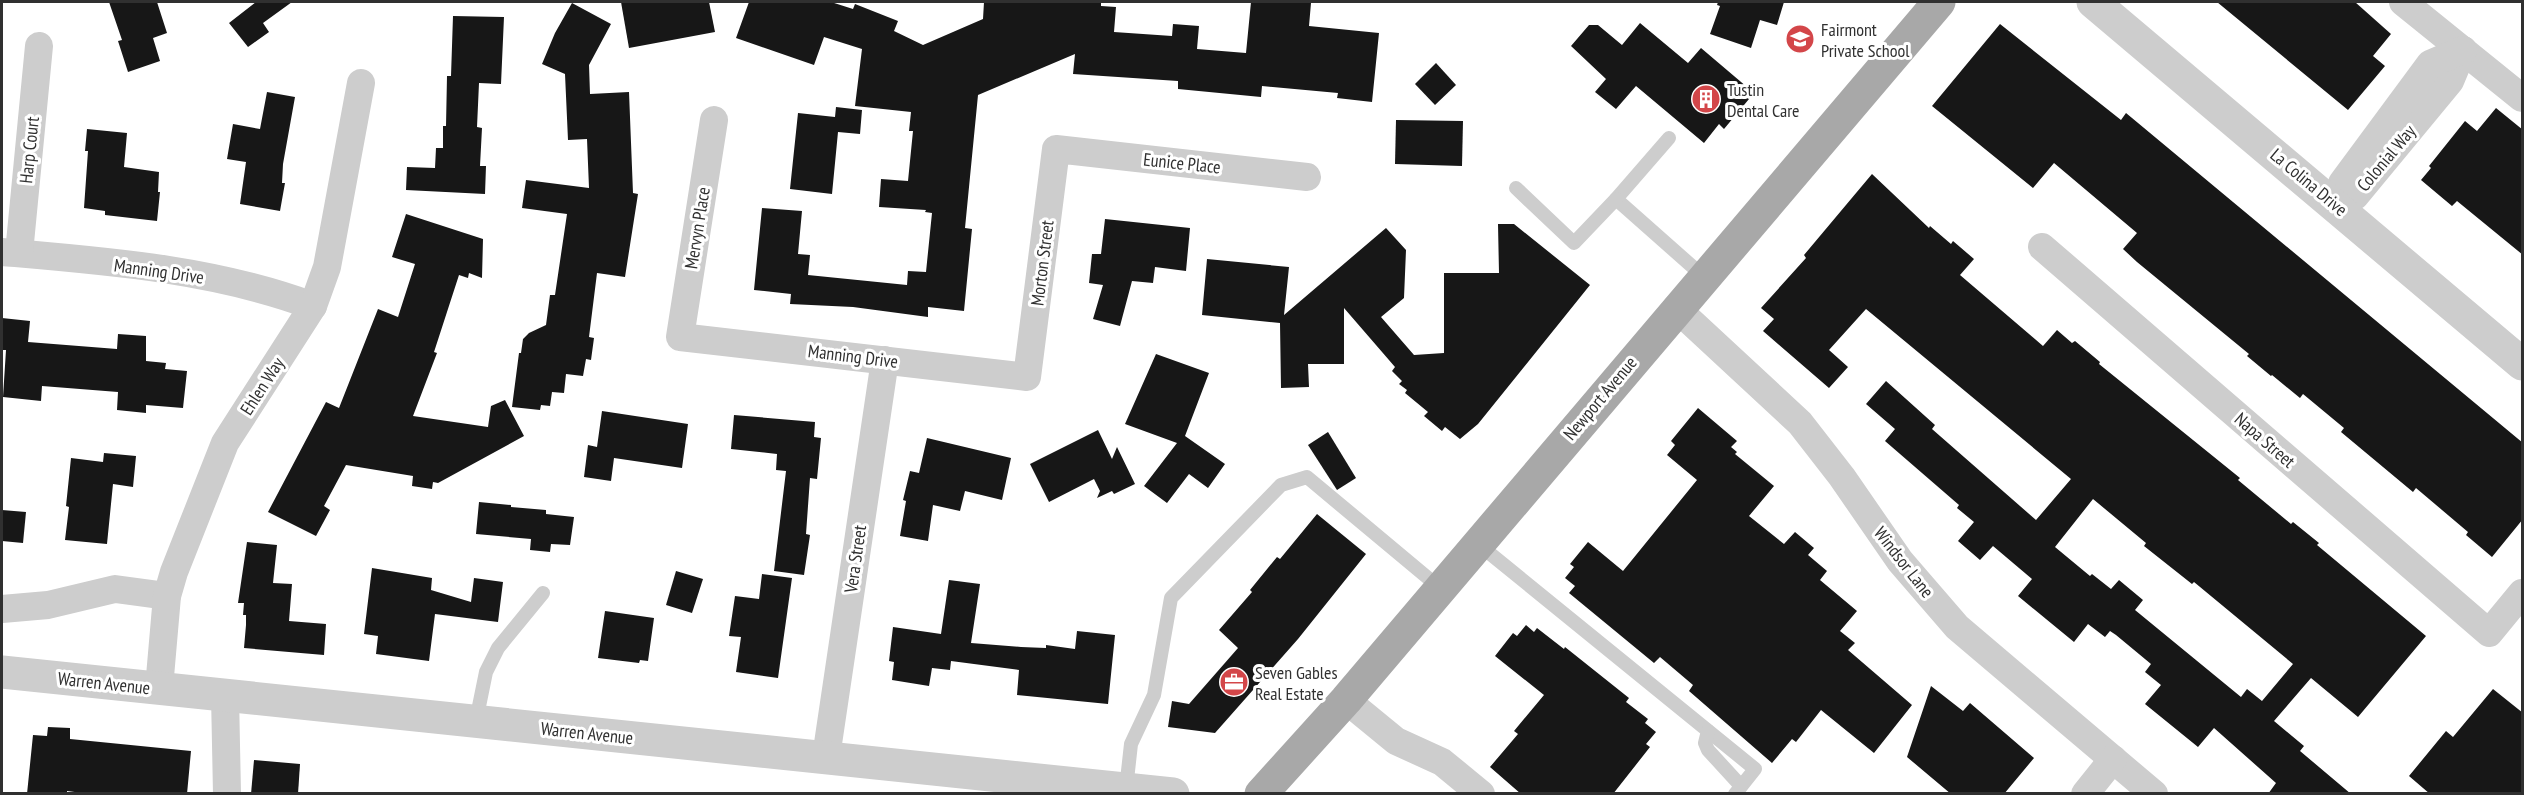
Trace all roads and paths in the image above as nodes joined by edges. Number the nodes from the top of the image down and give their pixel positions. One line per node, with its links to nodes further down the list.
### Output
1 (1939, 2): 17 (main road, Newport Avenue)
2 (2093, 2): 14 (street, La Colina Drive)
3 (2403, 2): 5 (street)
4 (39, 46): 16 (street, Harp Court)
5 (2463, 51): 7 (street); 14 (street, Colonial Way)
6 (361, 83): 18 (street, Ehlen Way)
7 (2523, 98)
8 (714, 120): 20 (street, Mervyn Place)
9 (1670, 138): 13 (lane)
10 (1056, 149): 11 (street, Eunice Place); 23 (street, Morton Street)
11 (1307, 177)
12 (1515, 188): 13 (lane)
13 (1616, 199): 17 (lane)
14 (2337, 206): 22 (street, La Colina Drive)
15 (2042, 247): 27 (street, Napa Street)
16 (10, 252): 18 (street, Manning Drive)
17 (1703, 276): 19 (main road, Newport Avenue)
18 (313, 306): 28 (street, Ehlen Way)
19 (1676, 308): 24 (main road, Newport Avenue); 37 (street, Windsor Lane)
20 (680, 336): 21 (street, Manning Drive)
21 (885, 360): 23 (street, Manning Drive); 36 (street, Vera Street)
22 (2523, 364)
23 (1027, 377)
24 (1477, 543): 25 (main road, Newport Avenue); 35 (lane)
25 (1440, 588): 33 (main road, Newport Avenue); 39 (lane)
26 (543, 592): 34 (lane)
27 (2523, 593)
28 (167, 596): 29 (street); 31 (street, Ehlen Way)
29 (2, 609)
30 (2, 672): 31 (street, Warren Avenue)
31 (159, 688): 32 (street, Warren Avenue)
32 (225, 695): 34 (street, Warren Avenue); 41 (street)
33 (1346, 700): 43 (main road, Newport Avenue); 44 (street)
34 (476, 721): 36 (street, Warren Avenue)
35 (1708, 731): 40 (lane); 40 (lane)
36 (826, 758): 38 (street, Warren Avenue)
37 (2113, 759): 45 (street); 46 (street, Windsor Lane)
38 (1056, 788): 39 (street, Warren Avenue)
39 (1126, 789): 42 (street, Warren Avenue)
40 (1738, 790)
41 (227, 794)
42 (1173, 794)
43 (1261, 794)
44 (1481, 794)
45 (2085, 794)
46 (2154, 794)

